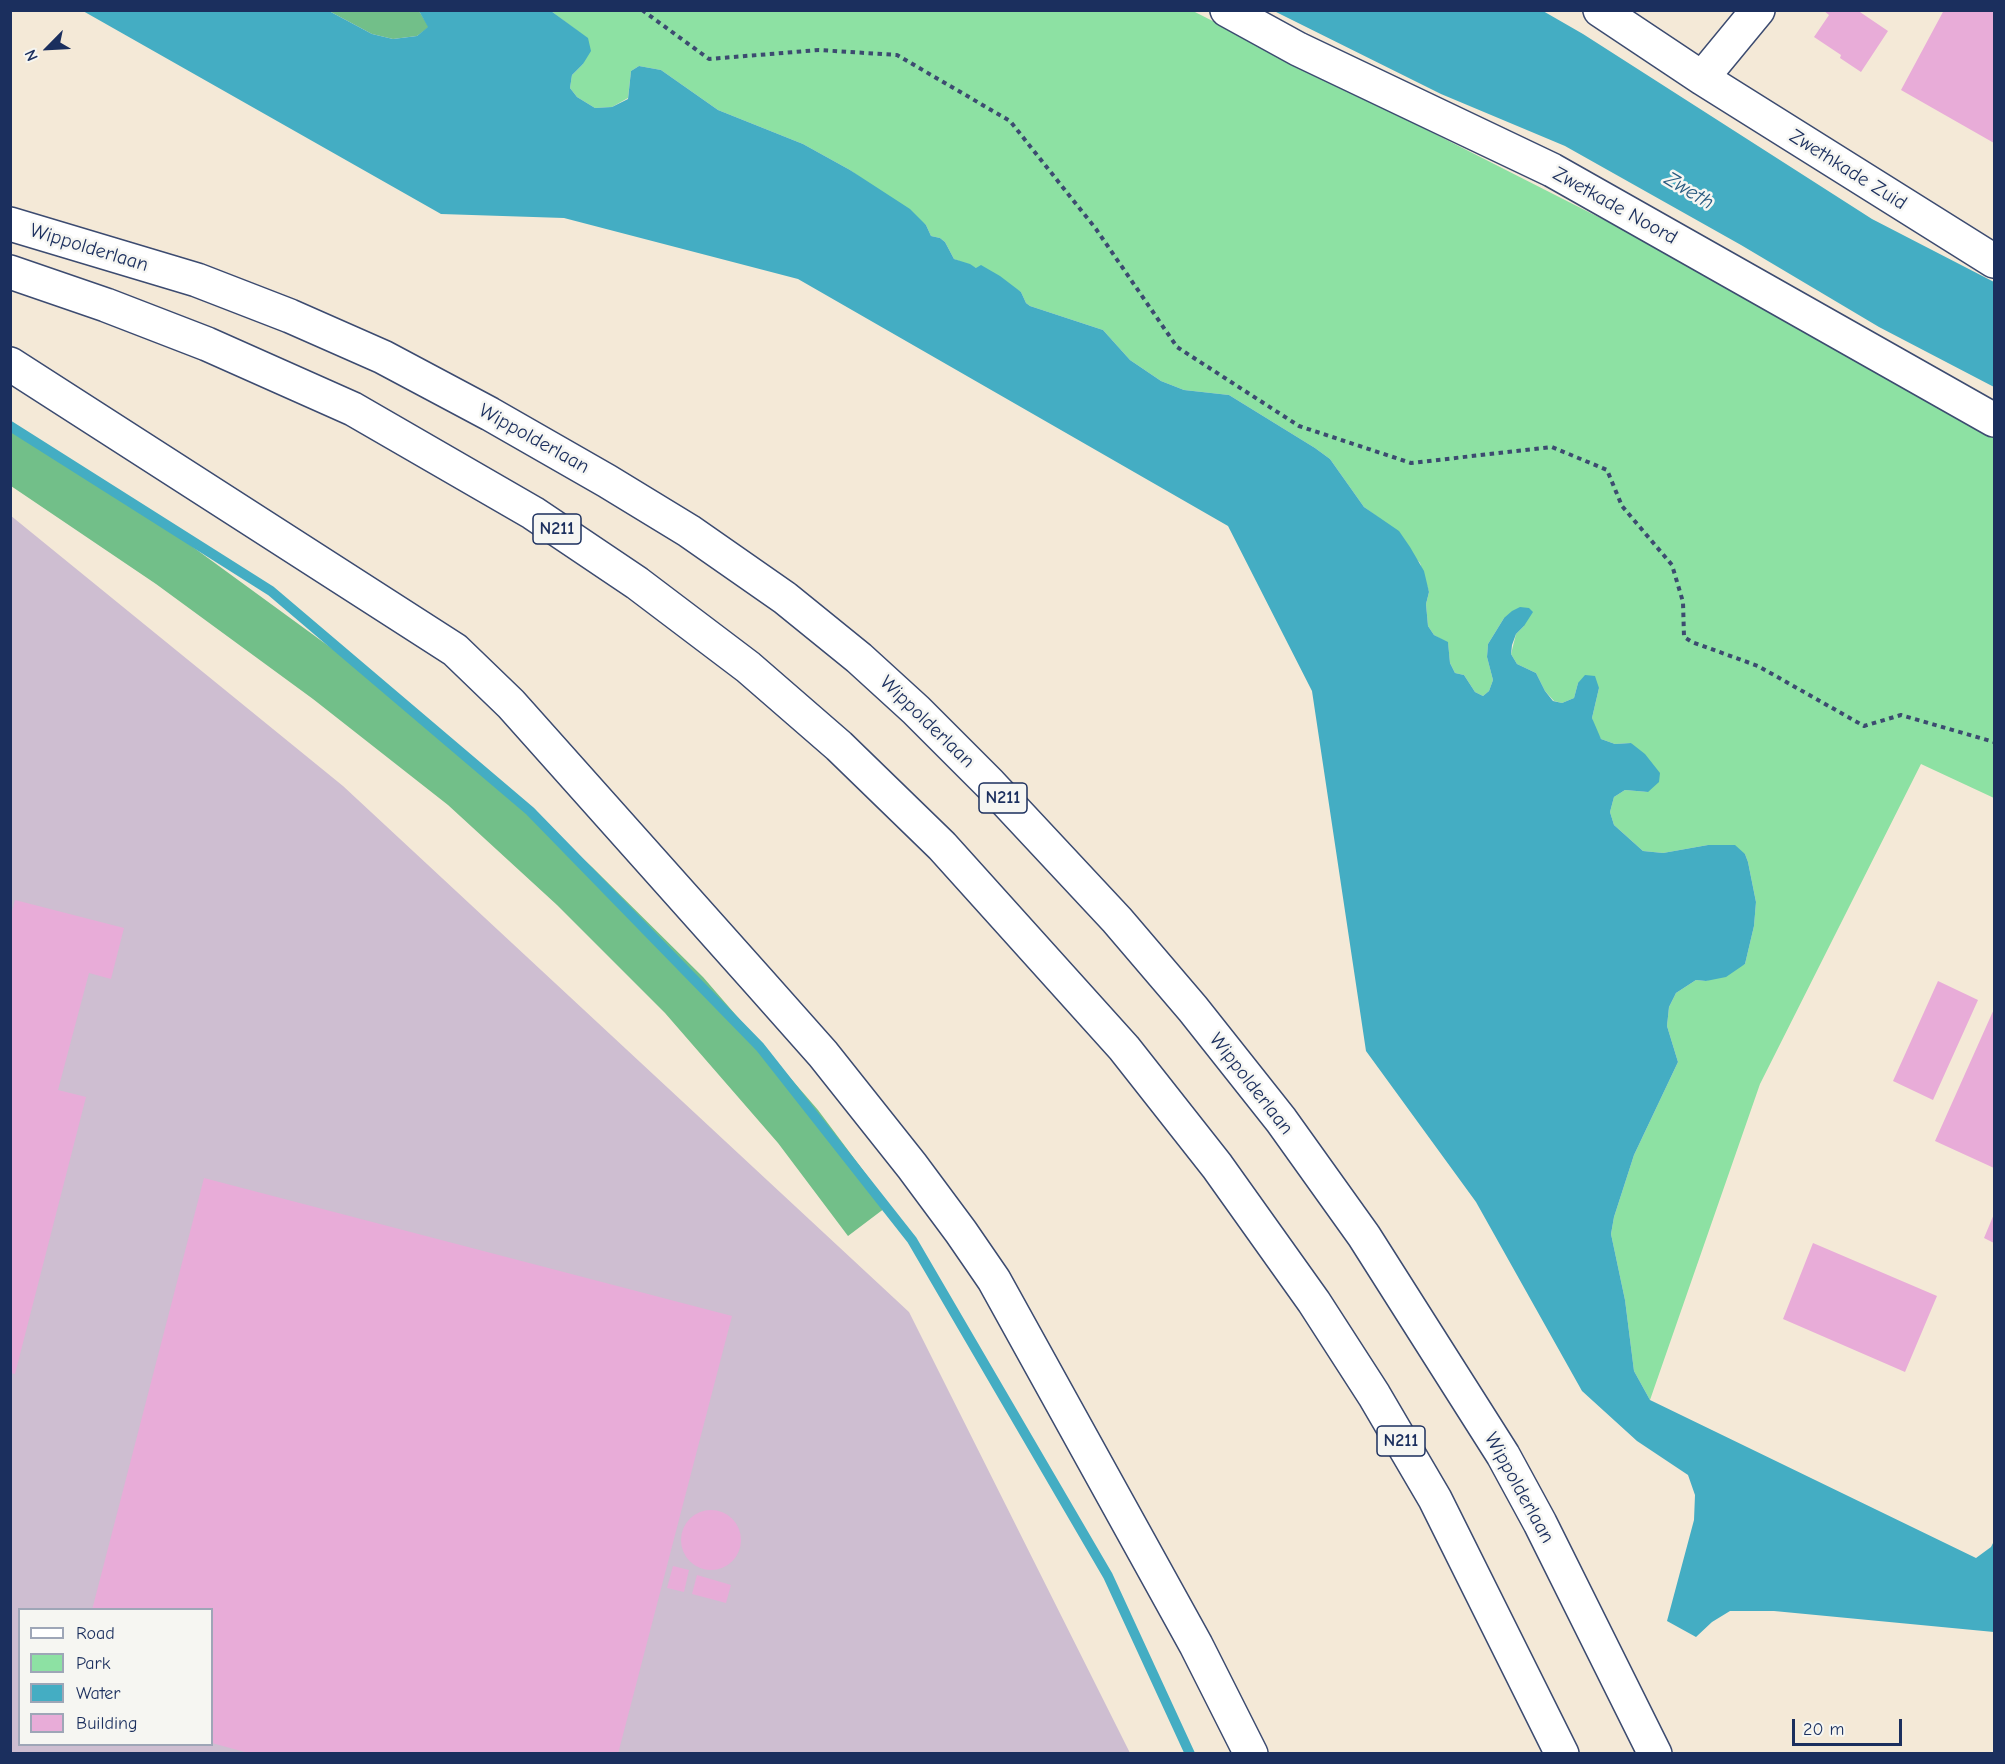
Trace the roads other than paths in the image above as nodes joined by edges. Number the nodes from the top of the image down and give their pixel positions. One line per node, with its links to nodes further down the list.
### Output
1 (1227, 10): 9 (main road, Zwetkade Noord)
2 (1600, 10): 4 (main road, Zwethkade Zuid)
3 (1758, 10): 4 (main road)
4 (1702, 78): 6 (main road, Zwethkade Zuid)
5 (10, 224): 12 (main road, Wippolderlaan / N211)
6 (1995, 261)
7 (10, 272): 11 (main road, N211)
8 (10, 364): 10 (main road)
9 (1995, 420)
10 (1251, 1754)
11 (1562, 1754)
12 (1655, 1754)

